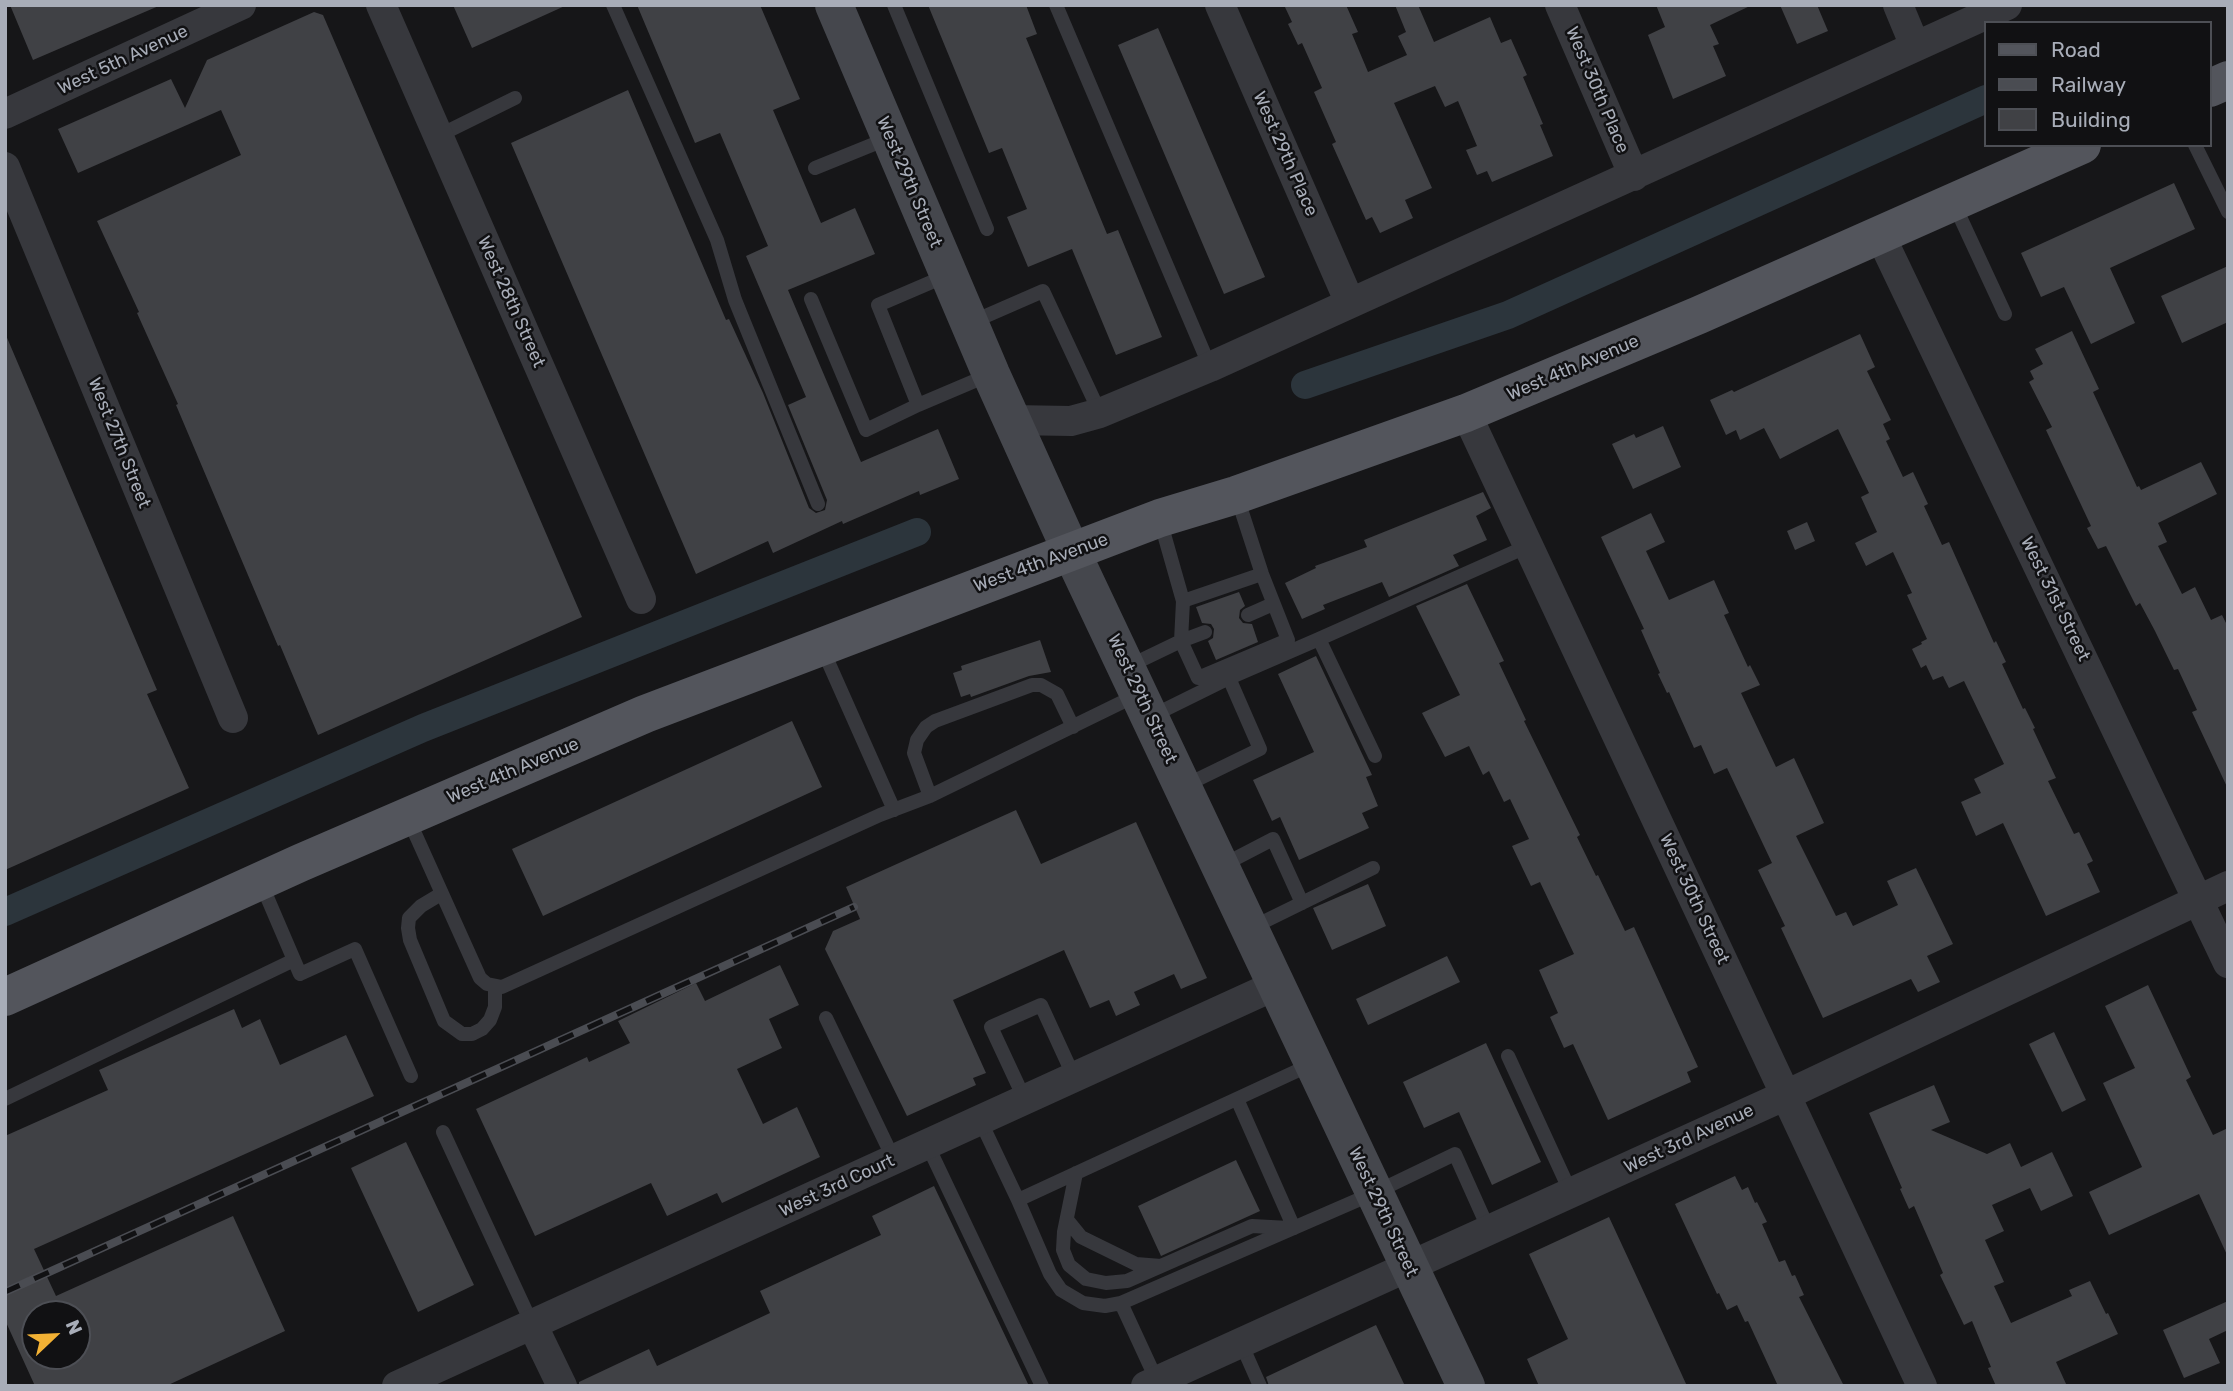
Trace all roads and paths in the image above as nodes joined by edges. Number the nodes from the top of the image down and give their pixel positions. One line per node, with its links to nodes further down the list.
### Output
1 (241, 5): 15 (street, West 5th Avenue)
2 (381, 5): 16 (street, West 28th Street)
3 (613, 5): 40 (lane)
4 (834, 5): 17 (street, West 29th Street)
5 (894, 5): 26 (lane)
6 (1056, 5): 33 (lane)
7 (1220, 5): 30 (street, West 29th Place)
8 (1560, 5): 22 (street, West 30th Place)
9 (1898, 5): 11 (street)
10 (2007, 5): 11 (street)
11 (1915, 46): 22 (street)
12 (2228, 80): 13 (main road)
13 (2212, 87)
14 (515, 98): 16 (lane)
15 (5, 114)
16 (438, 136): 45 (street, West 28th Street)
17 (890, 138): 21 (lane); 28 (street, West 29th Street)
18 (2078, 147): 24 (main road, West 4th Avenue)
19 (2196, 147): 23 (lane)
20 (5, 167): 55 (street, West 27th Street)
21 (815, 168)
22 (1634, 176): 30 (street)
23 (2223, 193): 25 (lane)
24 (1953, 203): 27 (main road, West 4th Avenue); 31 (lane)
25 (2228, 212)
26 (987, 229)
27 (1880, 234): 37 (main road, West 4th Avenue); 67 (street, West 31st Street)
28 (949, 274): 32 (street, West 29th Street); 35 (lane)
29 (811, 299): 35 (lane)
30 (1350, 303): 33 (street)
31 (2005, 314)
32 (970, 323): 34 (street, West 29th Street); 36 (lane)
33 (1210, 367): 36 (street)
34 (992, 374): 35 (lane); 38 (street, West 29th Street)
35 (918, 405)
36 (1100, 413): 38 (street)
37 (1466, 413): 39 (main road, West 4th Avenue); 42 (street, West 30th Street)
38 (1011, 420): 43 (street, West 29th Street)
39 (1236, 495): 41 (main road, West 4th Avenue); 44 (lane)
40 (818, 504)
41 (1160, 518): 43 (main road, West 4th Avenue); 46 (lane)
42 (1528, 546): 50 (lane); 80 (street, West 30th Street)
43 (1071, 551): 52 (main road, West 4th Avenue); 54 (street, West 29th Street)
44 (1262, 574): 46 (lane); 47 (lane)
45 (641, 599)
46 (1183, 600): 51 (lane)
47 (1273, 604): 48 (lane); 51 (lane)
48 (1248, 615)
49 (1205, 632): 51 (lane)
50 (1319, 639): 53 (lane); 57 (lane)
51 (1181, 641): 54 (lane)
52 (821, 646): 60 (lane); 61 (main road, West 4th Avenue)
53 (1229, 678): 54 (lane); 58 (lane)
54 (1139, 693): 56 (lane); 58 (street, West 29th Street)
55 (233, 718)
56 (1073, 727): 59 (lane); 59 (lane)
57 (1375, 756)
58 (1183, 786): 62 (street, West 29th Street)
59 (930, 796): 60 (lane)
60 (894, 810): 73 (lane)
61 (407, 817): 64 (main road, West 4th Avenue); 66 (lane)
62 (1221, 867): 68 (lane); 69 (street, West 29th Street)
63 (1373, 868): 68 (lane)
64 (260, 881): 70 (lane); 74 (main road, West 4th Avenue)
65 (2228, 886): 67 (street, West 3rd Avenue)
66 (441, 894): 73 (lane); 73 (lane)
67 (2198, 899): 71 (street, West 31st Street); 80 (street, West 3rd Avenue)
68 (1302, 903): 69 (lane)
69 (1250, 929): 72 (street, West 29th Street)
70 (294, 960): 78 (lane); 81 (lane)
71 (2228, 963)
72 (1276, 985): 77 (street, West 29th Street); 79 (street, West 3rd Court)
73 (495, 986)
74 (5, 997)
75 (826, 1018): 87 (lane)
76 (1508, 1056): 90 (lane)
77 (1313, 1064): 82 (lane); 89 (street, West 29th Street)
78 (411, 1076)
79 (1074, 1077): 83 (street, West 3rd Court); 83 (lane)
80 (1786, 1095): 90 (street, West 3rd Avenue); 106 (street, West 30th Street)
81 (5, 1099)
82 (1237, 1099): 88 (lane); 93 (lane)
83 (1025, 1100): 84 (street, West 3rd Court)
84 (980, 1120): 86 (street, West 3rd Court); 91 (lane)
85 (443, 1132): 98 (lane)
86 (927, 1144): 87 (street, West 3rd Court); 103 (lane)
87 (894, 1160): 98 (street, West 3rd Court)
88 (1076, 1173): 91 (lane); 92 (lane)
89 (1374, 1193): 93 (lane); 94 (lane); 96 (street, West 29th Street)
90 (1572, 1194): 94 (street, West 3rd Avenue)
91 (1018, 1199): 97 (lane)
92 (1068, 1221): 95 (lane); 95 (lane)
93 (1294, 1228): 95 (lane); 97 (lane)
94 (1489, 1230): 96 (street, West 3rd Avenue)
95 (1164, 1266)
96 (1409, 1266): 99 (street, West 3rd Avenue); 105 (street, West 29th Street)
97 (1121, 1303): 100 (lane)
98 (532, 1324): 101 (street, West 3rd Court); 102 (street)
99 (1241, 1343): 100 (street, West 3rd Avenue); 104 (lane)
100 (1152, 1383)
101 (397, 1386)
102 (562, 1386)
103 (1042, 1386)
104 (1261, 1386)
105 (1466, 1386)
106 (1922, 1386)

